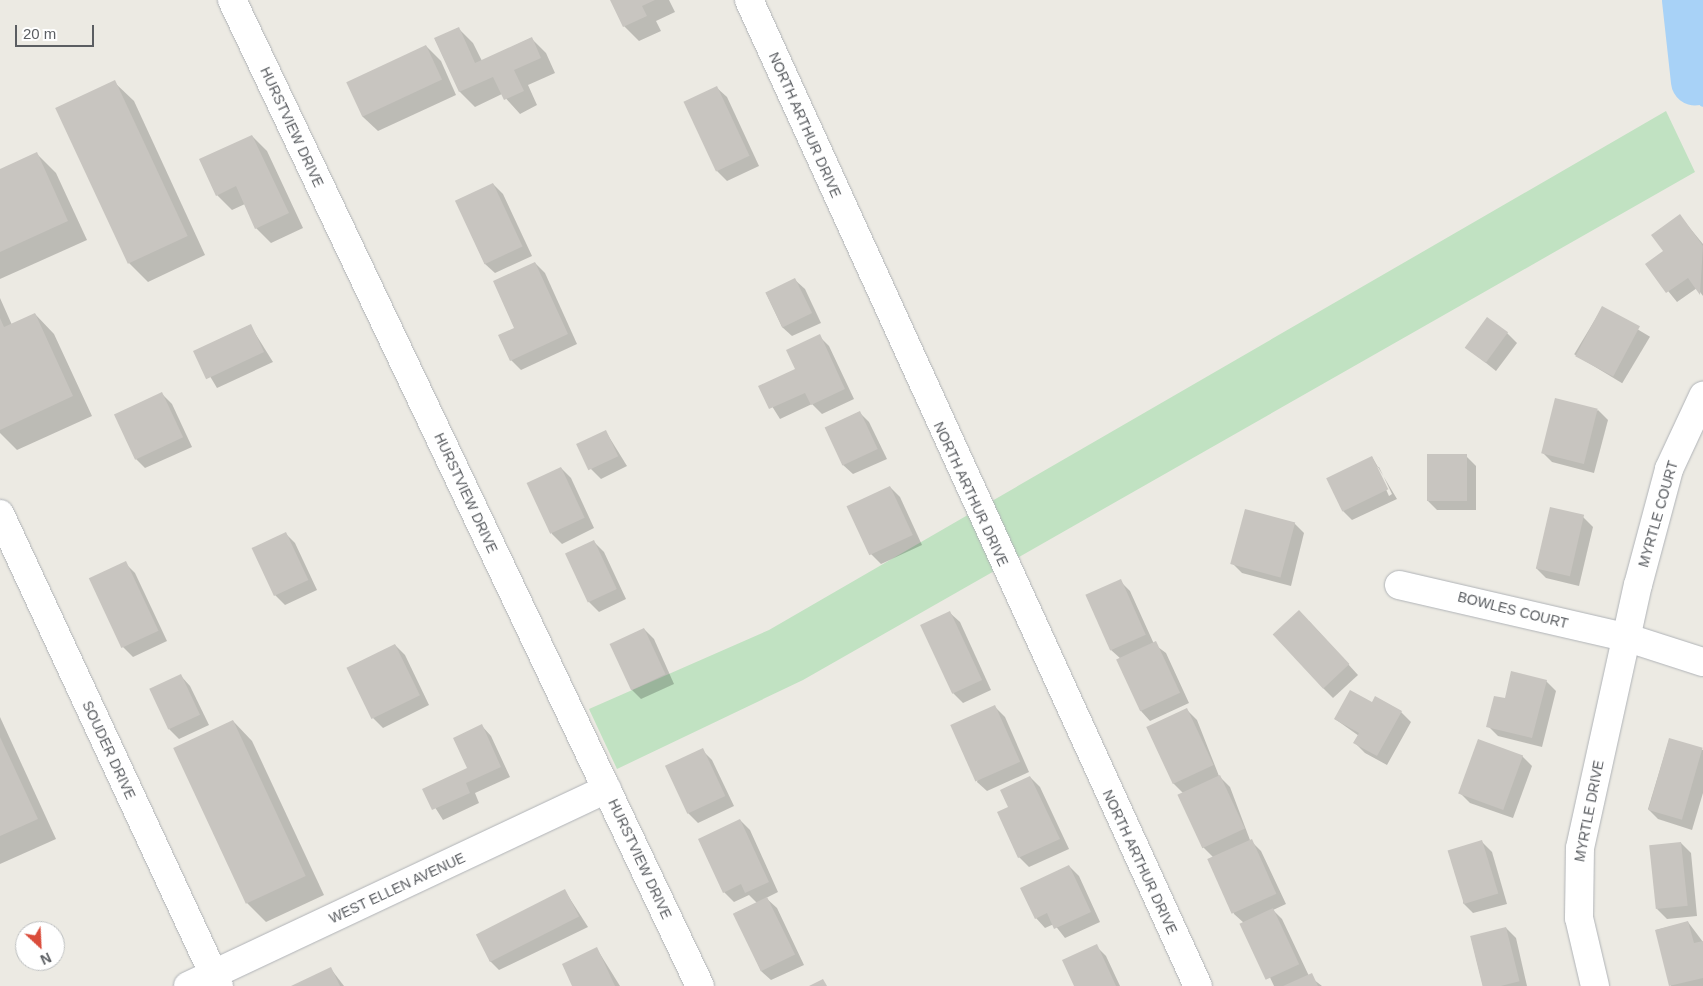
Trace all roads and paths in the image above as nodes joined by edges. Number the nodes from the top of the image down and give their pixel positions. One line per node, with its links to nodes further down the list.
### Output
1 (232, 0): 8 (street, HURSTVIEW DRIVE)
2 (749, 0): 12 (street, NORTH ARTHUR DRIVE)
3 (1703, 396): 6 (street, MYRTLE COURT)
4 (0, 514): 9 (street, SOUDER DRIVE)
5 (1399, 585): 6 (street, BOWLES COURT)
6 (1625, 637): 7 (street, BOWLES COURT); 13 (street, MYRTLE DRIVE)
7 (1703, 662)
8 (607, 789): 9 (street, WEST ELLEN AVENUE); 11 (street, HURSTVIEW DRIVE)
9 (216, 980): 10 (street, WEST ELLEN AVENUE)
10 (188, 986)
11 (700, 986)
12 (1198, 986)
13 (1595, 986)

